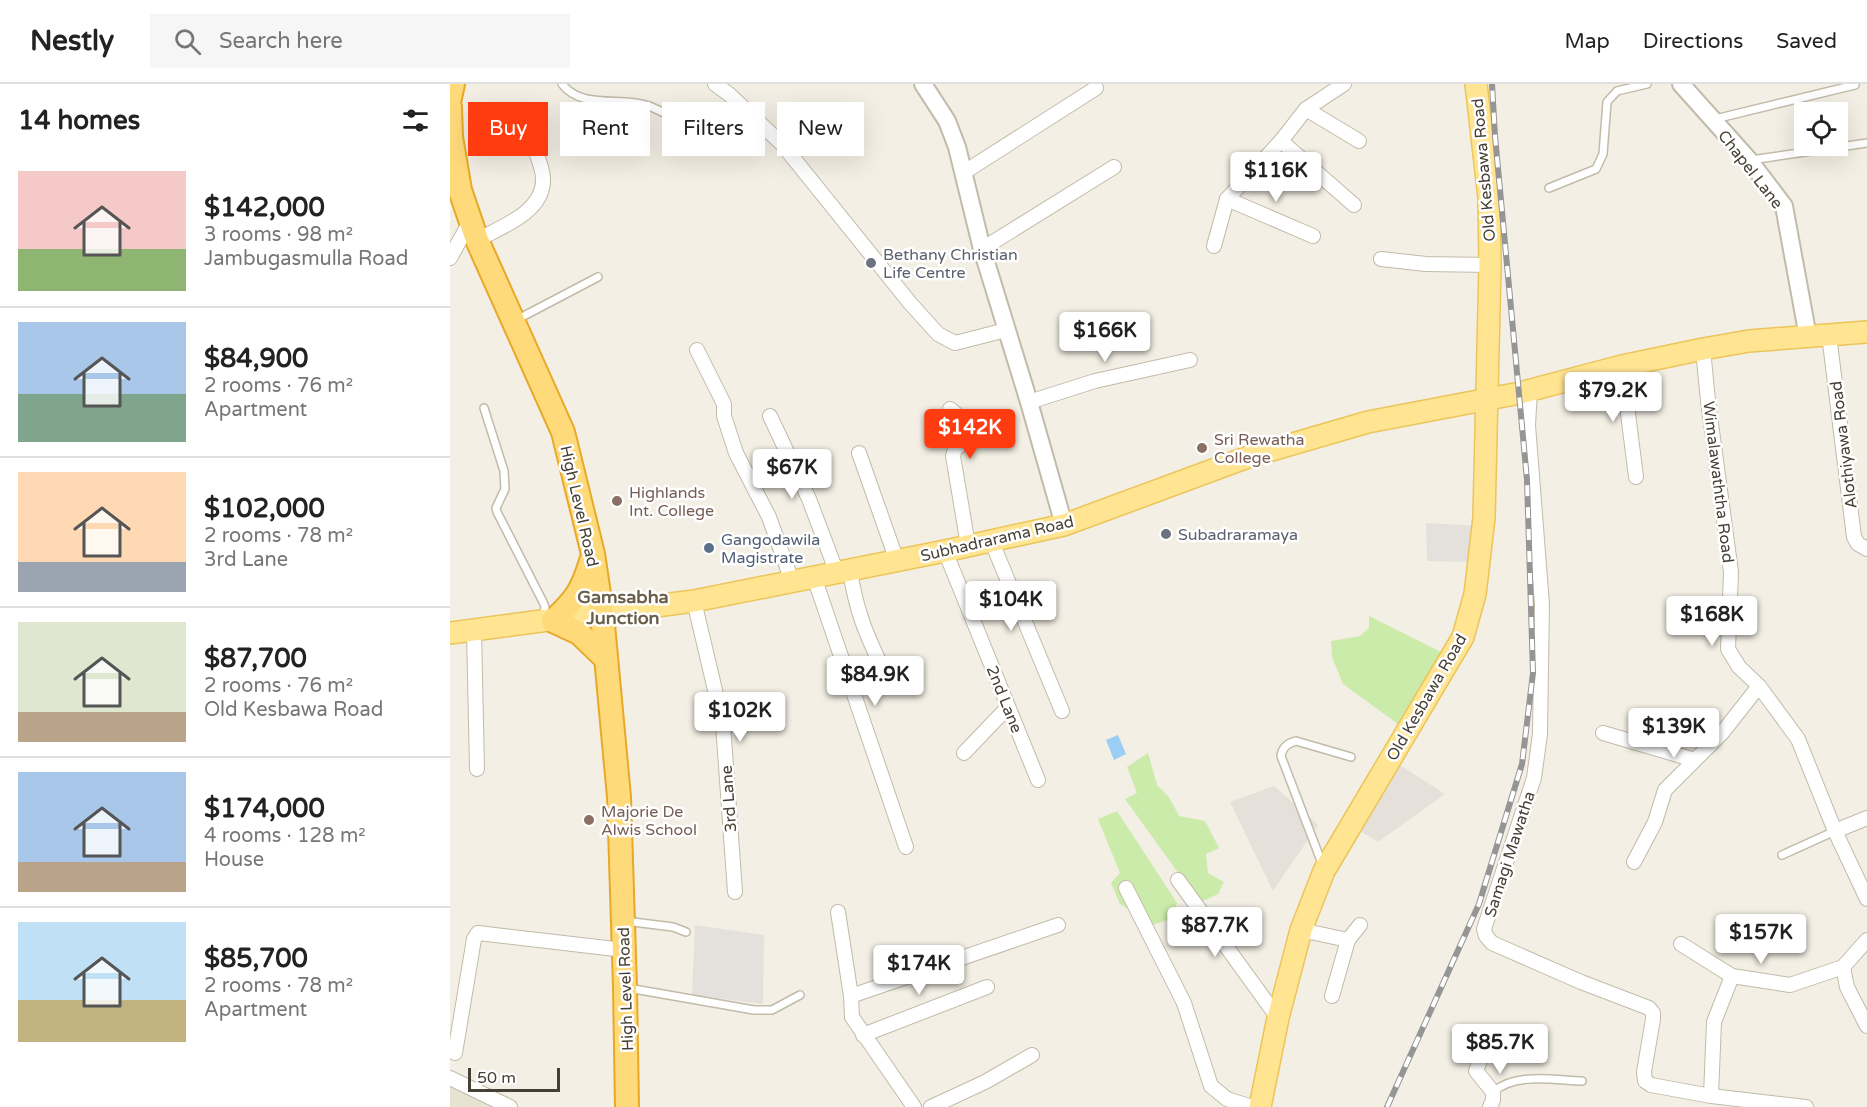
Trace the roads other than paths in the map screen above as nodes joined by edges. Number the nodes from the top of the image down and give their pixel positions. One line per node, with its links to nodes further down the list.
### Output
1 (453, 84): 11 (highway)
2 (562, 84): 14 (lane)
3 (715, 84): 35 (street)
4 (923, 84): 22 (street)
5 (1344, 84): 13 (street)
6 (1476, 84): 32 (main road, Old Kesbawa Road)
7 (1647, 84): 23 (lane)
8 (1681, 84): 15 (street, Chapel Lane)
9 (1856, 85): 15 (lane)
10 (1096, 88): 22 (street)
11 (450, 98)
12 (450, 107): 26 (highway, High Level Road)
13 (1306, 109): 16 (street); 17 (street)
14 (662, 112)
15 (1712, 120): 20 (street, Chapel Lane)
16 (1281, 141): 24 (street); 25 (street)
17 (1359, 141)
18 (1867, 143): 20 (lane)
19 (536, 156): 26 (street)
20 (1749, 160): 37 (street, Chapel Lane)
21 (1114, 167): 29 (street)
22 (963, 173): 29 (street)
23 (1549, 188)
24 (1227, 199): 27 (street); 28 (street)
25 (1354, 205)
26 (474, 230): 30 (street); 34 (highway, High Level Road)
27 (1313, 236)
28 (1214, 246)
29 (982, 249): 35 (street)
30 (450, 258)
31 (1381, 259): 32 (street)
32 (1490, 265): 43 (main road, Old Kesbawa Road)
33 (598, 277): 34 (lane)
34 (513, 321): 55 (highway, High Level Road)
35 (1006, 330): 44 (street)
36 (1867, 332): 37 (main road, Subhadrarama Road)
37 (1818, 336): 38 (main road, Subhadrarama Road); 53 (street, Alothiyawa Road)
38 (1703, 349): 41 (main road, Subhadrarama Road); 67 (street, Wimalawaththa Road)
39 (697, 350): 59 (street)
40 (1190, 360): 44 (street)
41 (1622, 366): 42 (main road, Subhadrarama Road); 49 (street)
42 (1530, 390): 43 (main road, Subhadrarama Road); 112 (street, Samagi Mawatha)
43 (1487, 399): 50 (main road, Subhadrarama Road); 81 (main road, Old Kesbawa Road)
44 (1029, 402): 50 (street)
45 (484, 408): 62 (lane)
46 (950, 408): 52 (street)
47 (770, 416): 57 (street)
48 (859, 453): 56 (street)
49 (1636, 477)
50 (1064, 525): 51 (main road, Subhadrarama Road)
51 (991, 540): 52 (main road, Subhadrarama Road); 69 (street)
52 (968, 545): 54 (main road, Subhadrarama Road)
53 (1867, 549)
54 (945, 551): 56 (main road, Subhadrarama Road); 68 (street, 2nd Lane)
55 (593, 554): 61 (highway, High Level Road); 62 (highway)
56 (897, 561): 57 (main road, Subhadrarama Road)
57 (843, 572): 58 (main road, Subhadrarama Road); 66 (street)
58 (814, 577): 59 (main road, Subhadrarama Road); 78 (street)
59 (792, 582): 60 (main road, Subhadrarama Road)
60 (694, 601): 61 (main road, Subhadrarama Road); 84 (street, 3rd Lane)
61 (602, 614): 62 (main road, Subhadrarama Road); 65 (highway, High Level Road)
62 (548, 621): 63 (main road, Subhadrarama Road); 65 (highway)
63 (474, 631): 64 (main road, Subhadrarama Road); 74 (street)
64 (450, 633)
65 (606, 659): 87 (highway, High Level Road)
66 (885, 674)
67 (1759, 686): 73 (street); 77 (street, Wimalawaththa Road)
68 (1008, 707): 71 (street); 75 (street, 2nd Lane)
69 (1062, 711)
70 (1604, 733): 73 (street)
71 (964, 753)
72 (1351, 757): 81 (lane)
73 (1695, 760): 80 (street)
74 (477, 769)
75 (1038, 780)
76 (1867, 818): 77 (street)
77 (1835, 831): 79 (lane); 85 (street, Wimalawaththa Road)
78 (906, 847)
79 (1782, 855)
80 (1634, 862)
81 (1324, 871): 90 (main road, Old Kesbawa Road)
82 (1178, 880): 103 (street)
83 (1126, 888): 117 (street)
84 (735, 892)
85 (1867, 899)
86 (838, 912): 101 (street)
87 (623, 921): 91 (lane); 95 (highway, High Level Road)
88 (1058, 925): 101 (street)
89 (1360, 925): 92 (street)
90 (1301, 930): 92 (street); 103 (main road, Old Kesbawa Road)
91 (686, 932)
92 (1348, 940): 102 (street)
93 (1867, 940): 96 (street)
94 (1681, 944): 97 (street)
95 (624, 950): 98 (highway, High Level Road); 107 (street)
96 (1843, 967): 97 (street); 104 (street)
97 (1731, 976): 112 (street)
98 (626, 987): 100 (lane); 114 (highway, High Level Road)
99 (987, 987): 106 (street)
100 (800, 995)
101 (851, 996): 106 (street)
102 (1332, 996)
103 (1278, 1018): 118 (main road, Old Kesbawa Road)
104 (1867, 1026)
105 (1491, 1032): 111 (street)
106 (863, 1035): 115 (street)
107 (455, 1053)
108 (1032, 1055): 116 (street)
109 (450, 1078): 113 (street)
110 (1582, 1081): 111 (lane)
111 (1493, 1092): 119 (street)
112 (1711, 1096): 120 (street, Samagi Mawatha)
113 (510, 1107)
114 (627, 1107)
115 (914, 1107)
116 (931, 1107)
117 (1252, 1107)
118 (1260, 1107)
119 (1490, 1107)
120 (1806, 1107)

